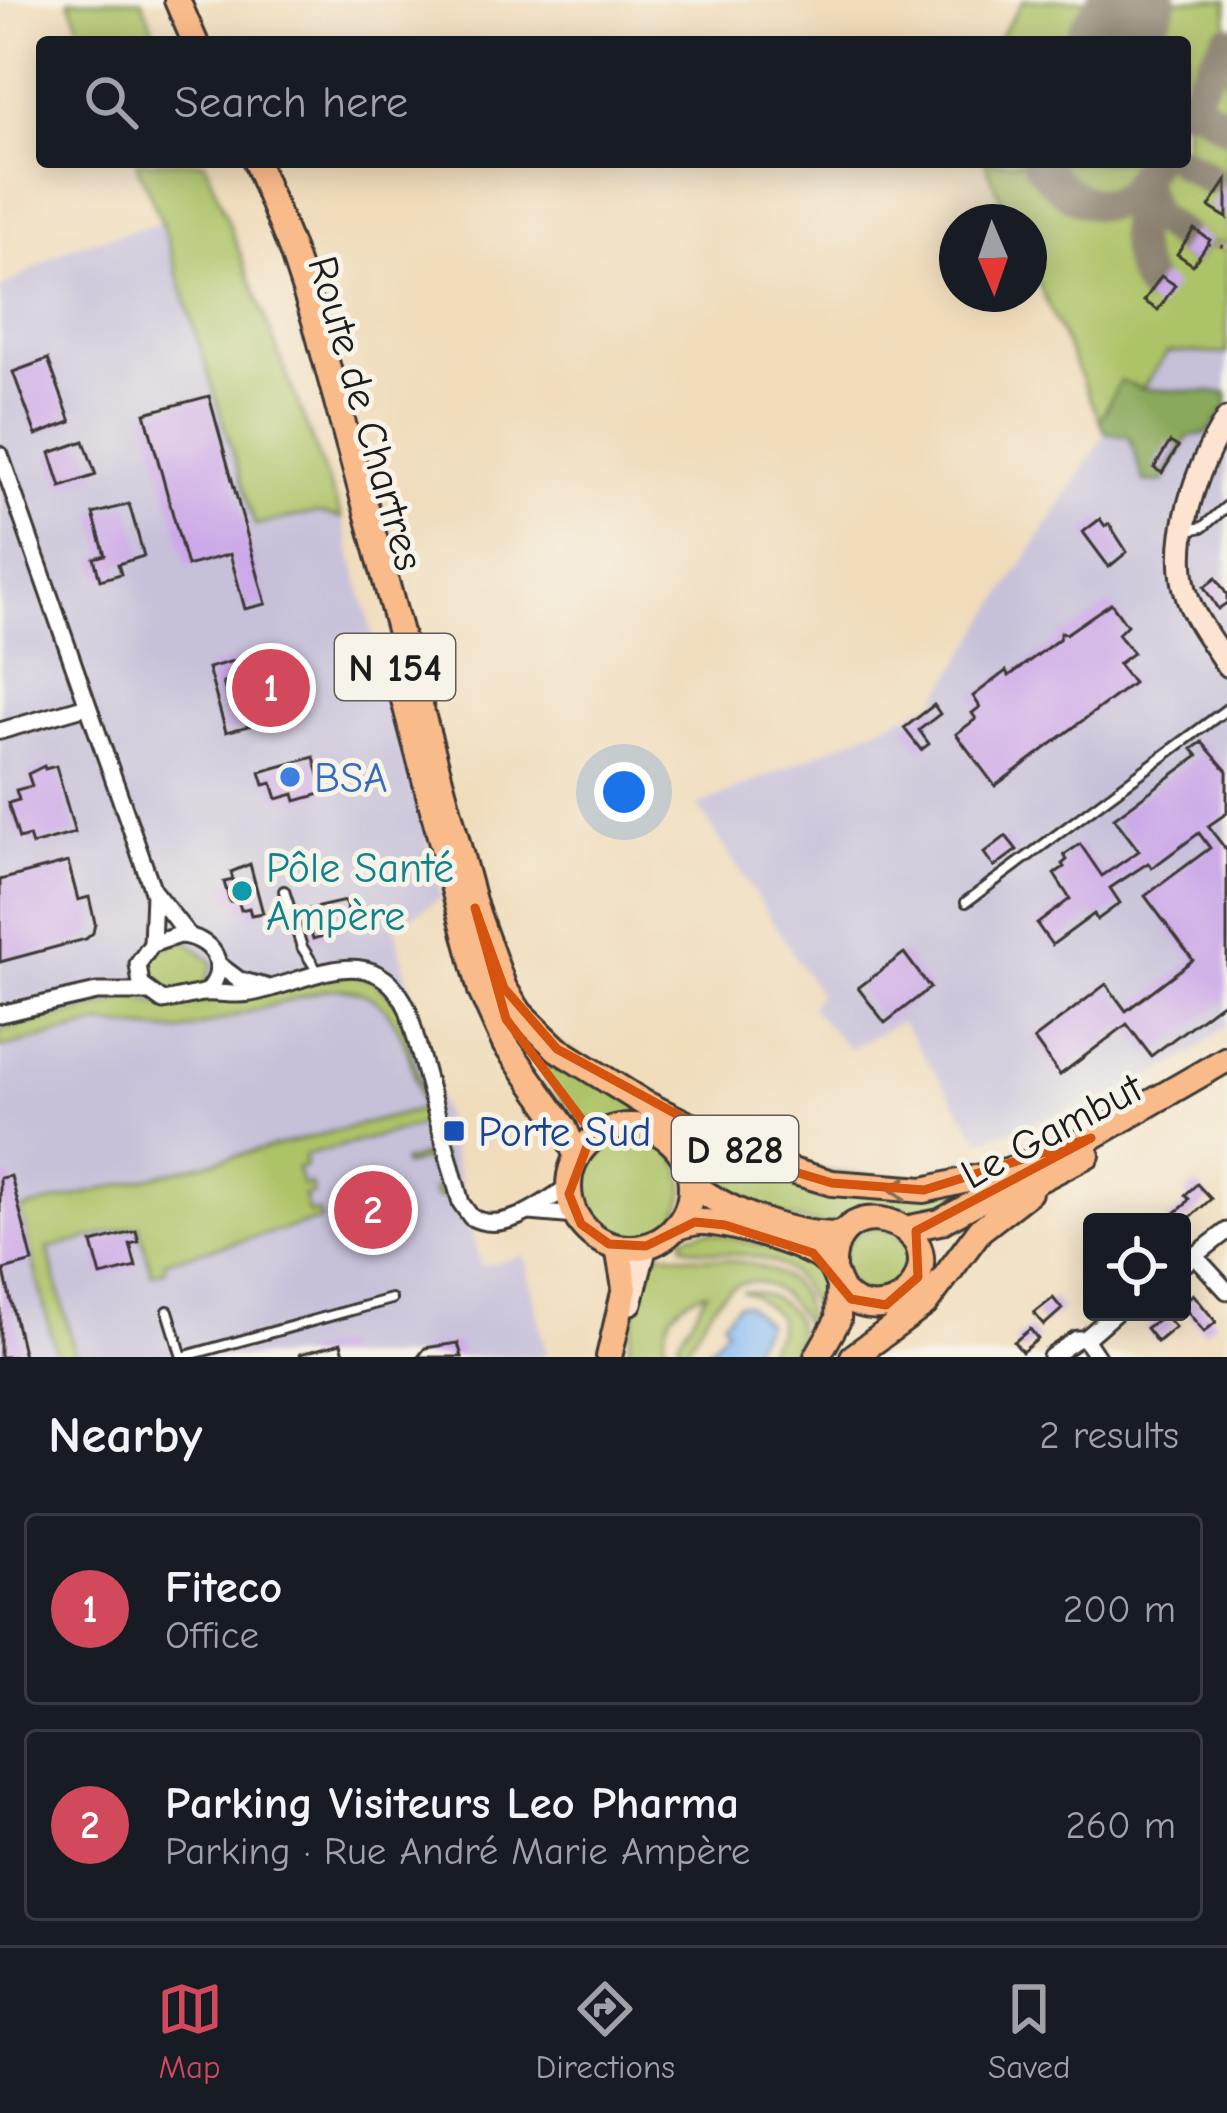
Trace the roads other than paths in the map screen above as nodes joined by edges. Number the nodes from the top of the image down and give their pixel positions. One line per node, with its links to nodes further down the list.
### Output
1 (177, 0): 3 (main road)
2 (189, 0): 4 (main road)
3 (192, 36)
4 (204, 36)
5 (247, 168): 34 (main road, Route de Chartres / N 154)
6 (258, 168): 18 (main road, N 154)
7 (1227, 418): 10 (street)
8 (0, 455): 12 (street)
9 (1227, 506): 10 (lane)
10 (1186, 530): 11 (street)
11 (1227, 665)
12 (87, 706): 14 (street); 15 (street)
13 (1227, 709): 17 (lane)
14 (0, 731)
15 (153, 891): 19 (street); 20 (street)
16 (284, 891): 23 (lane)
17 (966, 902)
18 (475, 908): 31 (main road, N 154); 32 (main road, D 828, one-way to 18)
19 (188, 935): 20 (street); 22 (street)
20 (152, 944): 21 (street)
21 (140, 960): 25 (street); 27 (street)
22 (219, 965): 24 (street); 26 (street)
23 (319, 973): 24 (street); 37 (street)
24 (269, 988): 26 (street)
25 (147, 992): 26 (street); 27 (street)
26 (204, 993)
27 (73, 995): 28 (street)
28 (0, 1014)
29 (1227, 1059): 32 (main road, Le Gambut / D 828)
30 (1227, 1076): 33 (main road, Le Gambut)
31 (604, 1132): 34 (main road); 35 (main road)
32 (1090, 1138): 40 (main road, D 828)
33 (1118, 1140): 46 (main road, Le Gambut); 59 (main road)
34 (577, 1156): 36 (main road)
35 (691, 1183): 39 (main road); 42 (main road)
36 (569, 1186): 37 (street); 38 (main road)
37 (530, 1212): 38 (street)
38 (576, 1216): 44 (main road)
39 (675, 1228): 43 (main road); 48 (main road)
40 (905, 1229): 42 (main road); 46 (main road)
41 (1227, 1231): 45 (street)
42 (842, 1234): 48 (main road)
43 (646, 1246): 44 (main road); 56 (street)
44 (618, 1247): 55 (main road)
45 (1191, 1259)
46 (920, 1262): 51 (main road)
47 (1191, 1263): 49 (street)
48 (836, 1277): 51 (main road); 57 (main road)
49 (1227, 1291)
50 (391, 1299): 52 (lane)
51 (878, 1306): 58 (main road)
52 (167, 1311)
53 (1105, 1321): 54 (street)
54 (1084, 1339): 60 (street); 61 (street)
55 (609, 1357)
56 (620, 1357)
57 (817, 1357)
58 (829, 1357)
59 (853, 1357)
60 (1051, 1357)
61 (1097, 1357)

